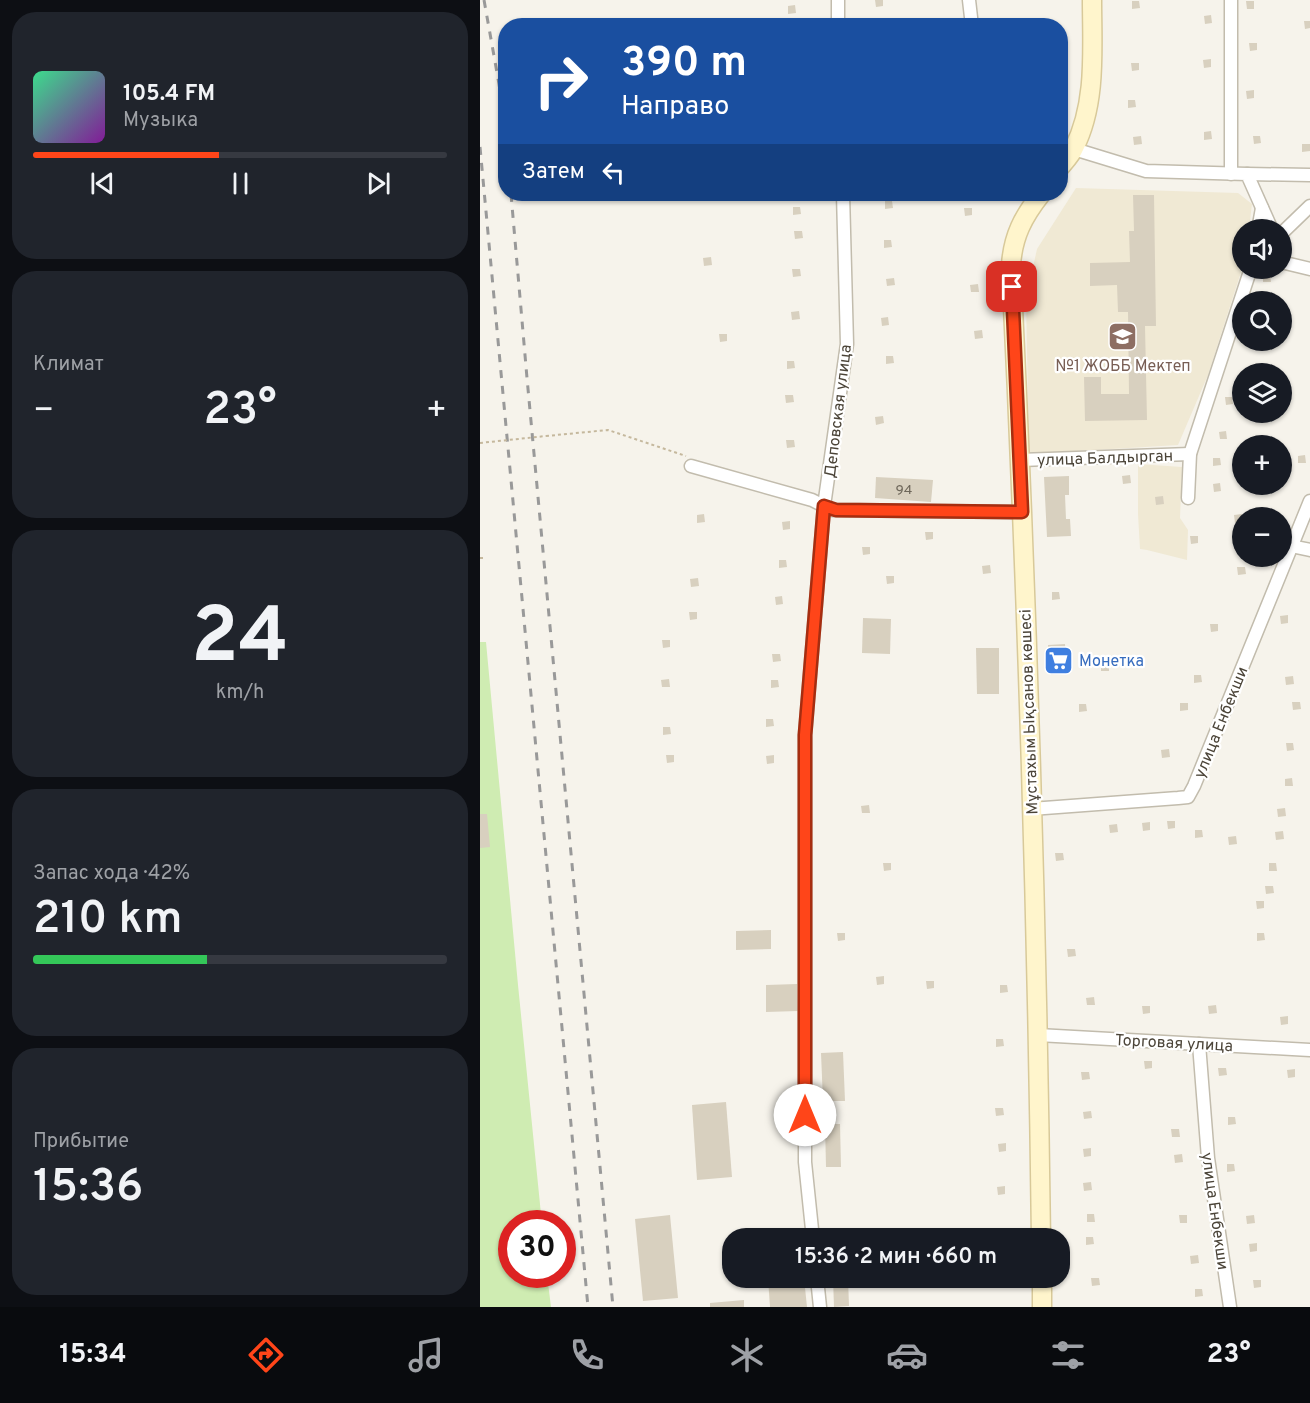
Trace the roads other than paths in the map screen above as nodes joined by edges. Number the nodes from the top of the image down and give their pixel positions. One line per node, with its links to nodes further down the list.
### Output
1 (838, 0): 5 (street)
2 (969, 0): 6 (street)
3 (1092, 0): 7 (main road)
4 (1231, 0): 9 (street)
5 (838, 18)
6 (971, 18)
7 (1074, 149): 8 (main road); 9 (street)
8 (1068, 157)
9 (1232, 174): 10 (street)
10 (1247, 174): 11 (street); 15 (street)
11 (1310, 175)
12 (843, 201): 27 (street, Деповская улица)
13 (1036, 201): 23 (main road, Мұстахым Ықсанов көшесі)
14 (1310, 206): 18 (street)
15 (1262, 207): 16 (street); 17 (street)
16 (1260, 219)
17 (1267, 219)
18 (1292, 223)
19 (1292, 264): 20 (street)
20 (1310, 268)
21 (1247, 279): 22 (street, улица Балдырган)
22 (1190, 454): 23 (street, улица Балдырган); 25 (street, улица Балдырган)
23 (1020, 460): 28 (main road, Мұстахым Ықсанов көшесі)
24 (694, 466): 27 (street)
25 (1188, 498)
26 (1310, 501): 29 (street, улица Енбекши)
27 (824, 506): 28 (street); 37 (street, Деповская улица)
28 (1022, 512): 33 (main road, Мұстахым Ықсанов көшесі)
29 (1292, 544)
30 (1292, 546): 31 (street)
31 (1310, 550)
32 (1283, 567): 33 (street, улица Енбекши)
33 (1031, 809): 34 (main road, Мұстахым Ықсанов көшесі)
34 (1038, 1035): 35 (street, Торговая улица); 38 (main road, Мұстахым Ықсанов көшесі)
35 (1199, 1044): 36 (street, Торговая улица); 43 (street, улица Енбекши)
36 (1310, 1050)
37 (812, 1228)
38 (1041, 1228)
39 (818, 1288): 41 (street)
40 (1042, 1288): 42 (main road)
41 (820, 1307)
42 (1042, 1307)
43 (1230, 1307)

